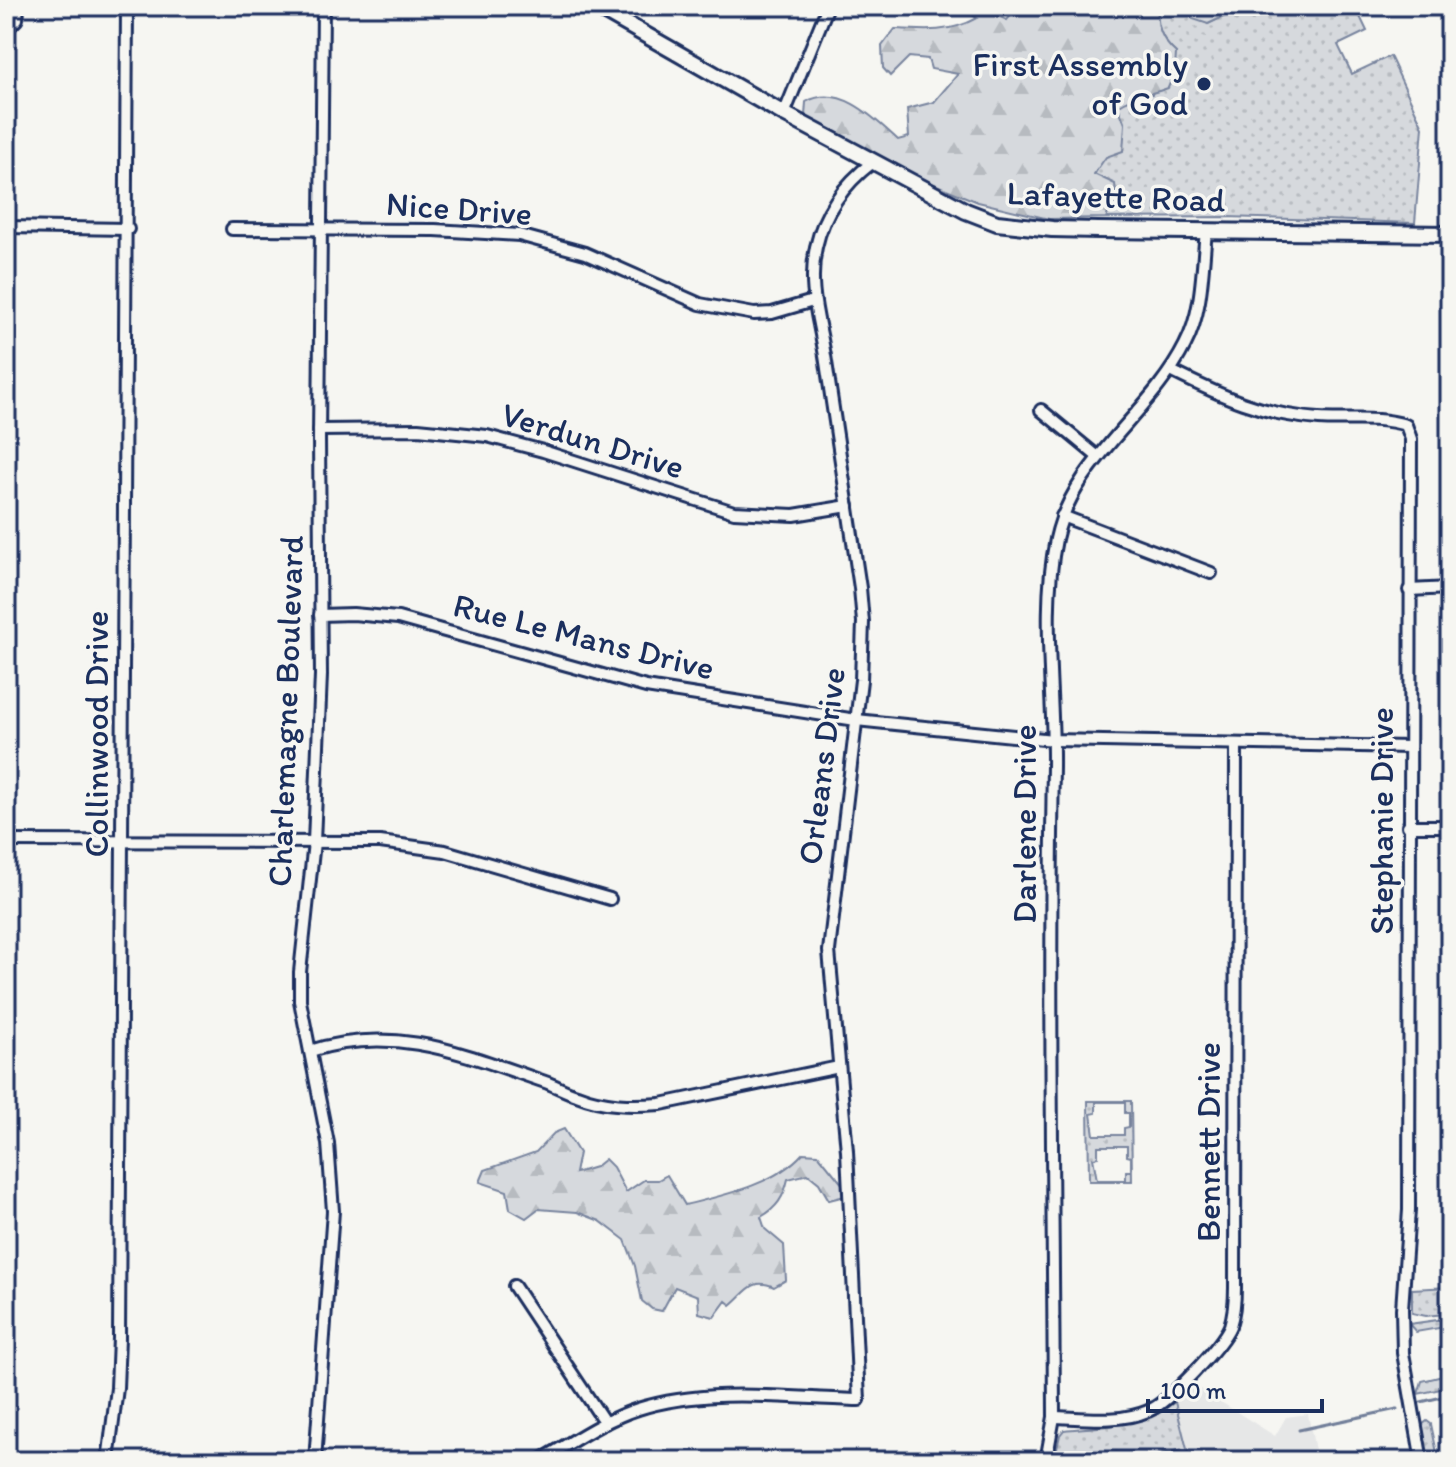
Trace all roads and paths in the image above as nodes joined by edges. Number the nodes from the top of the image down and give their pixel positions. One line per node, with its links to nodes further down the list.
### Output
1 (18, 6): 6 (street)
2 (127, 6): 10 (street, Collinwood Drive)
3 (323, 6): 12 (street, Charlemagne Boulevard)
4 (595, 6): 7 (main road, Lafayette Road)
5 (828, 6): 7 (street)
6 (6, 30)
7 (784, 114): 8 (main road, Lafayette Road)
8 (873, 162): 13 (main road, Lafayette Road); 15 (street, Orleans Drive)
9 (6, 227): 10 (street)
10 (128, 229): 32 (street, Collinwood Drive)
11 (232, 229): 12 (street, Nice Drive)
12 (321, 230): 15 (street, Nice Drive); 18 (street, Charlemagne Boulevard)
13 (1206, 231): 14 (main road, Lafayette Road); 16 (street, Darlene Drive)
14 (1450, 234)
15 (813, 301): 20 (street, Orleans Drive)
16 (1171, 371): 19 (street, Darlene Drive); 24 (street, Stephanie Drive)
17 (1041, 410): 19 (street)
18 (319, 430): 20 (street, Verdun Drive); 25 (street, Charlemagne Boulevard)
19 (1098, 457): 21 (street, Darlene Drive)
20 (848, 506): 26 (street, Orleans Drive)
21 (1062, 516): 22 (street); 27 (street, Darlene Drive)
22 (1211, 573)
23 (1450, 588): 24 (street)
24 (1409, 590): 29 (street, Stephanie Drive)
25 (320, 615): 26 (street, Rue Le Mans Drive); 34 (street, Charlemagne Boulevard)
26 (856, 720): 27 (street, Rue Le Mans Drive); 37 (street, Orleans Drive)
27 (1053, 740): 28 (street, Rue Le Mans Drive); 39 (street, Darlene Drive)
28 (1236, 744): 29 (street, Rue Le Mans Drive); 39 (street, Bennett Drive)
29 (1409, 747): 30 (street, Stephanie Drive)
30 (1408, 826): 31 (street); 45 (street, Stephanie Drive)
31 (1450, 826)
32 (123, 840): 33 (street); 34 (street); 41 (street, Collinwood Drive)
33 (6, 841)
34 (314, 842): 35 (street); 36 (street, Charlemagne Boulevard)
35 (610, 899)
36 (310, 1051): 37 (street); 42 (street, Charlemagne Boulevard)
37 (839, 1067): 40 (street, Orleans Drive)
38 (514, 1286): 40 (street)
39 (1054, 1417): 44 (street, Darlene Drive)
40 (605, 1423): 43 (street)
41 (108, 1461)
42 (315, 1461)
43 (539, 1461)
44 (1046, 1461)
45 (1422, 1461)

